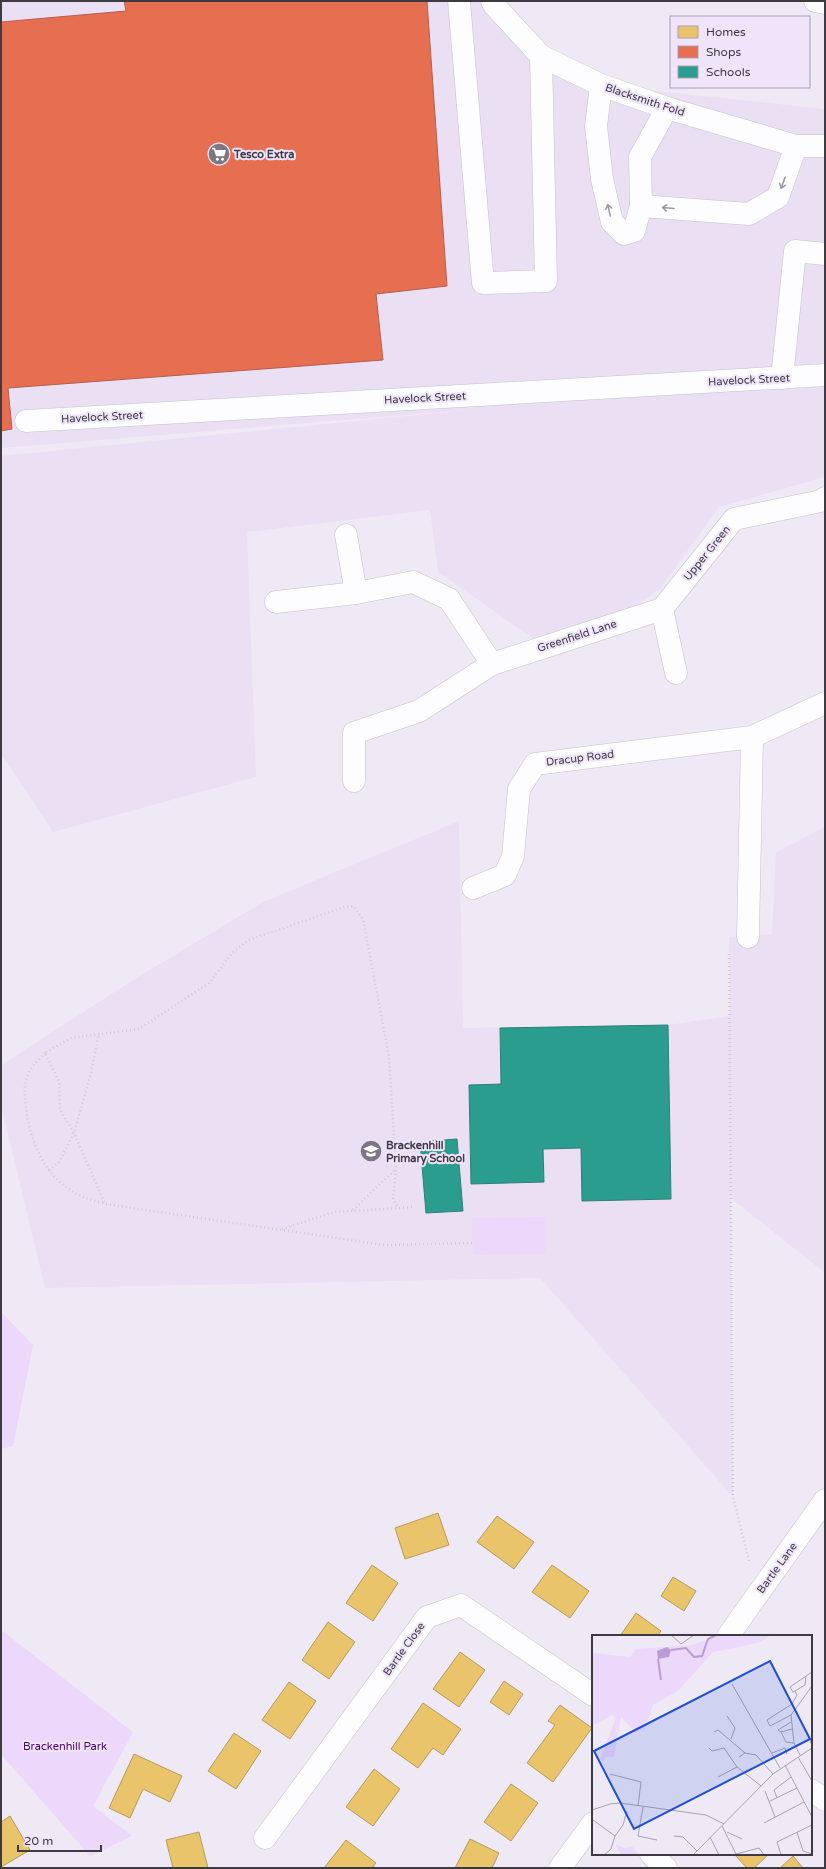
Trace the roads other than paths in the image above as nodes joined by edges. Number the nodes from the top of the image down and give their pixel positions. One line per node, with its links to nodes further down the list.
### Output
1 (459, 1): 5 (street)
2 (492, 1): 5 (street, Blacksmith Fold)
3 (815, 1): 4 (street)
4 (825, 3)
5 (541, 56): 6 (street, Blacksmith Fold)
6 (601, 85): 7 (street, Blacksmith Fold); 10 (street, one-way to 6)
7 (667, 108): 8 (street, Blacksmith Fold); 10 (street)
8 (796, 146): 9 (street, Blacksmith Fold); 10 (street, one-way to 10)
9 (825, 146)
10 (641, 206)
11 (825, 254): 13 (street)
12 (825, 376): 13 (street, Havelock Street)
13 (782, 378): 14 (street, Havelock Street)
14 (26, 421)
15 (825, 498): 19 (street, Upper Green)
16 (346, 535): 17 (street)
17 (356, 593): 18 (street); 20 (street)
18 (276, 602)
19 (662, 609): 20 (street, Greenfield Lane); 21 (street)
20 (492, 664): 24 (street, Greenfield Lane)
21 (676, 673)
22 (825, 703): 23 (street, Dracup Road)
23 (752, 737): 25 (street, Dracup Road); 26 (street)
24 (354, 781)
25 (473, 888)
26 (748, 937)
27 (825, 1500): 28 (street, Bartle Lane)
28 (729, 1635)
29 (592, 1694): 33 (street, Bartle Close)
30 (812, 1791): 31 (street)
31 (825, 1800)
32 (592, 1824): 35 (street)
33 (265, 1838)
34 (652, 1855): 36 (street)
35 (560, 1868)
36 (666, 1868)

